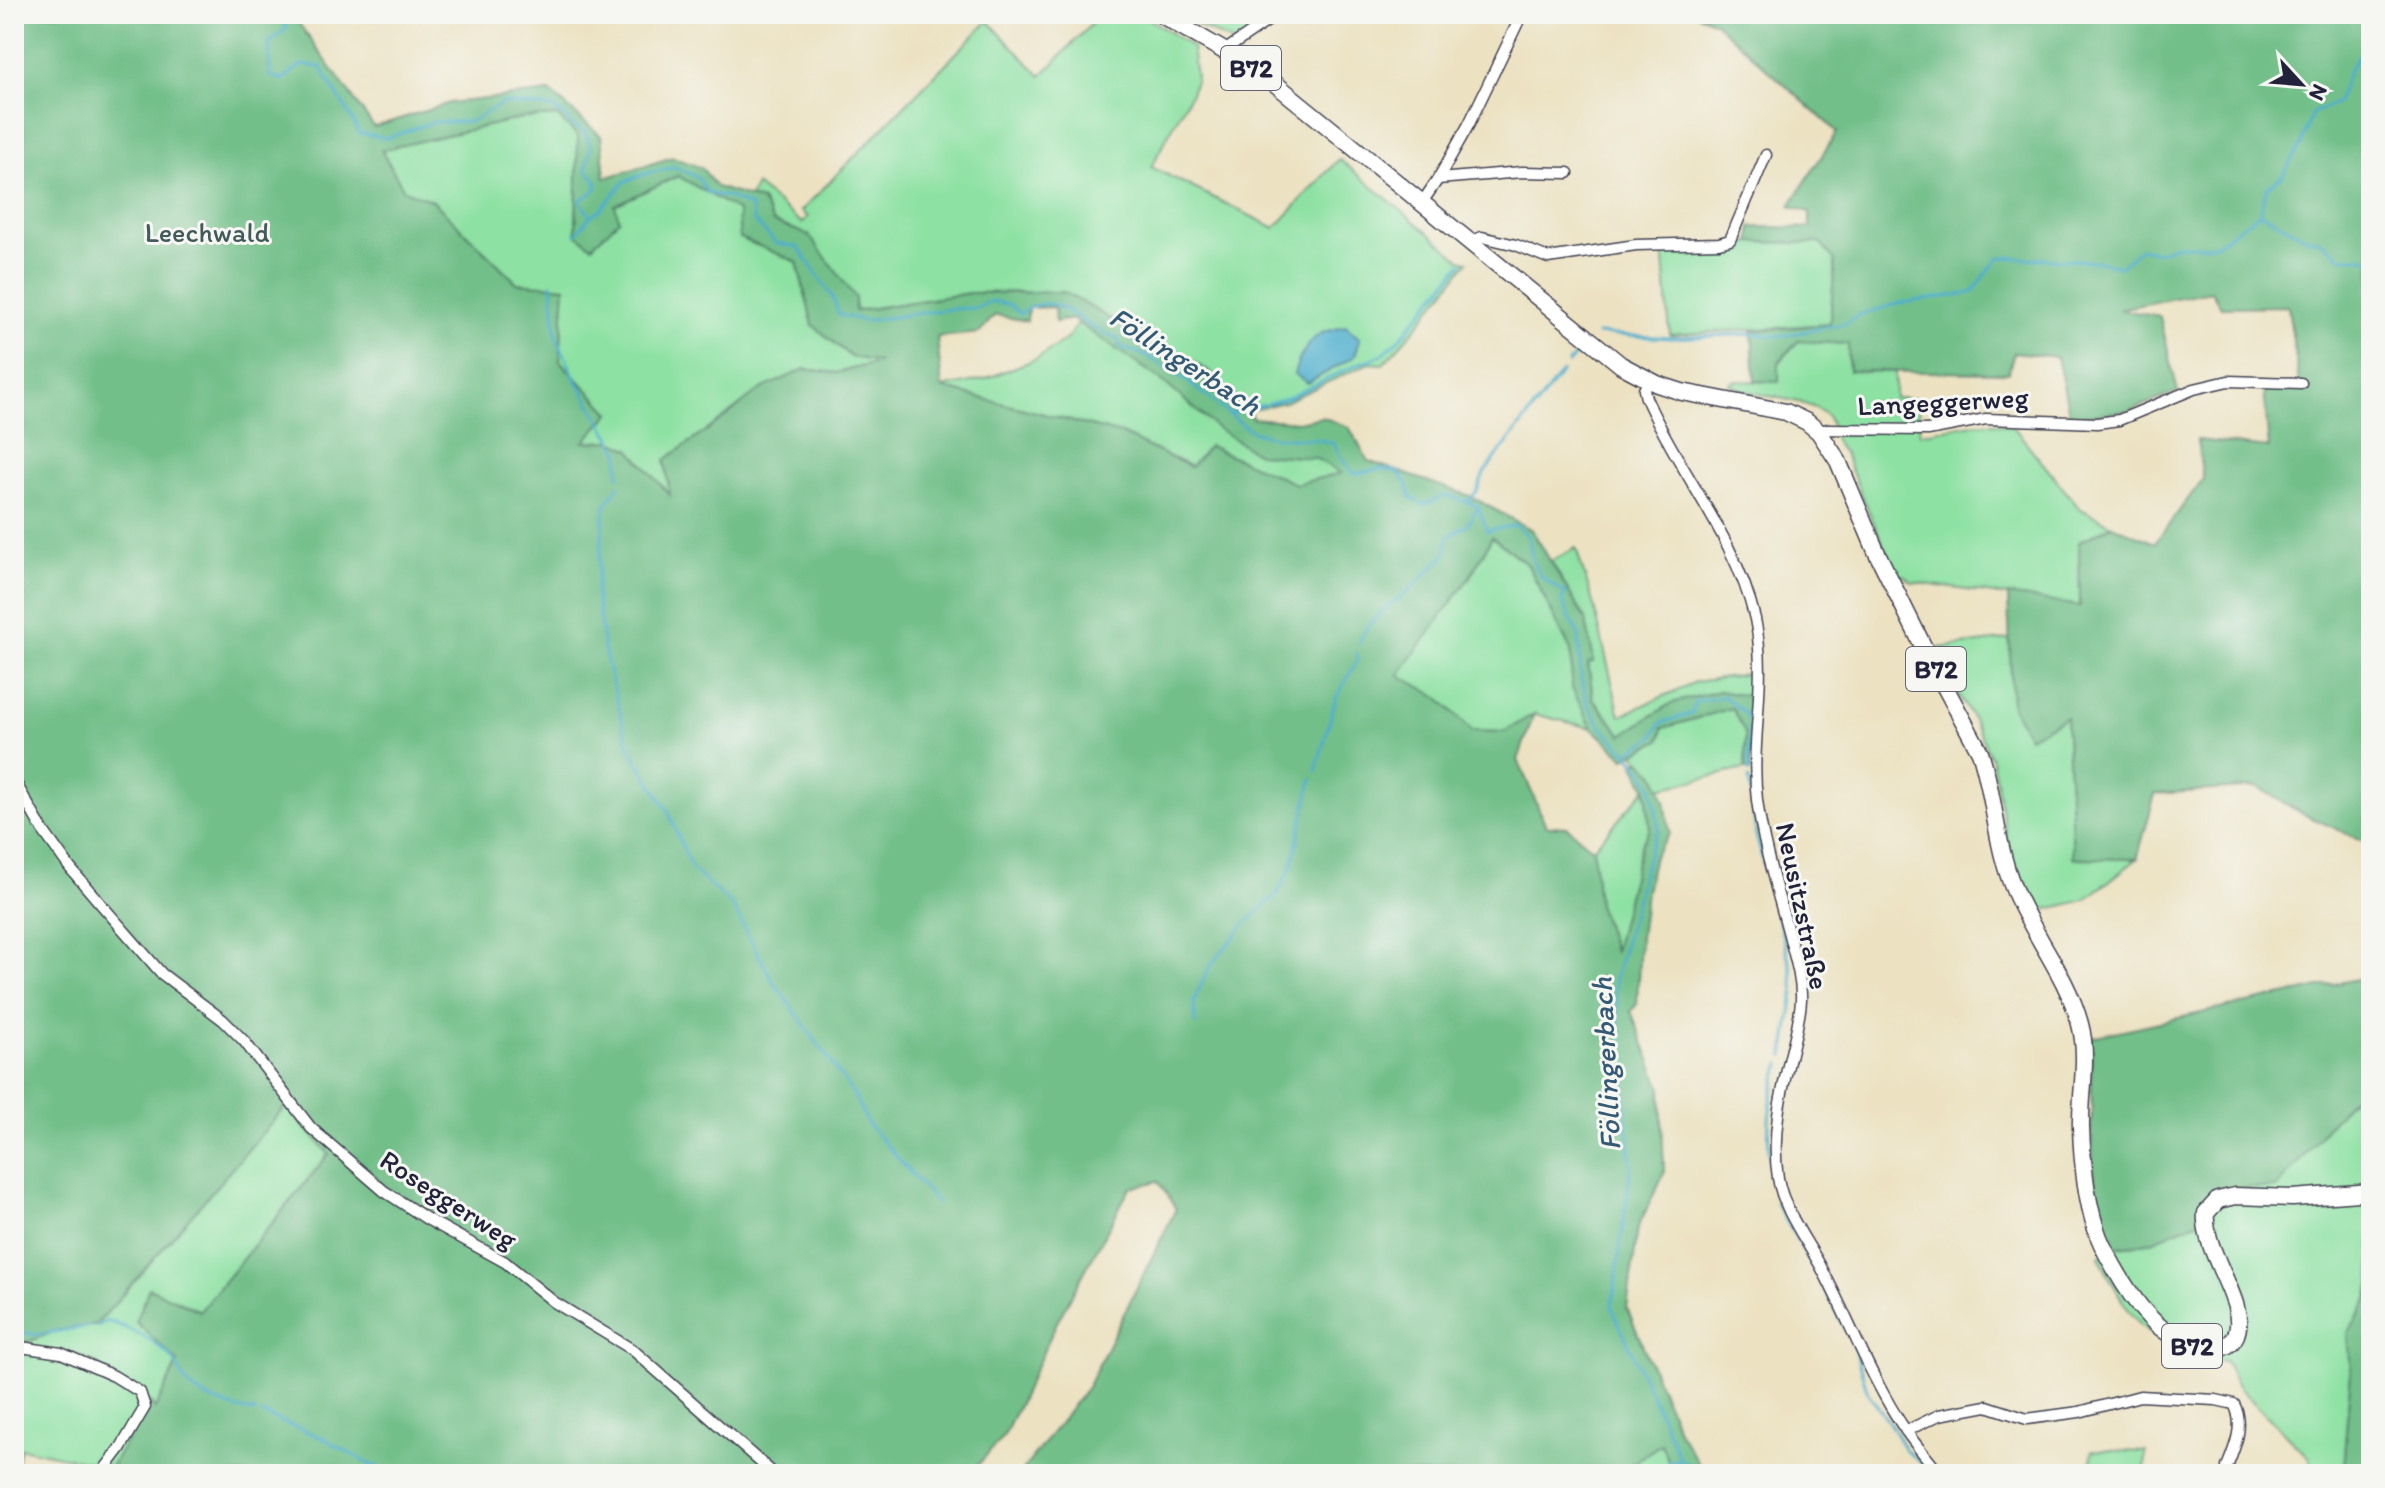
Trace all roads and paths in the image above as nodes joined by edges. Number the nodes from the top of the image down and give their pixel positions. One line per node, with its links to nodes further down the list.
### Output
1 (1160, 14): 4 (main road, B72)
2 (1278, 14): 4 (street)
3 (1522, 14): 7 (street)
4 (1224, 51): 8 (main road, B72)
5 (1766, 155): 9 (street)
6 (1568, 173): 7 (street)
7 (1438, 179): 8 (street)
8 (1421, 204): 9 (main road, B72)
9 (1469, 242): 10 (main road, B72)
10 (1648, 380): 12 (main road, B72); 16 (street, Neusitzstraße)
11 (2301, 383): 12 (street, Langeggerweg)
12 (1819, 432): 14 (main road, B72)
13 (14, 780): 19 (street, Roseggerweg)
14 (2371, 1192)
15 (14, 1346): 18 (street)
16 (1906, 1431): 17 (street); 20 (street, Neusitzstraße)
17 (2227, 1467)
18 (101, 1474)
19 (774, 1474)
20 (1939, 1474)

